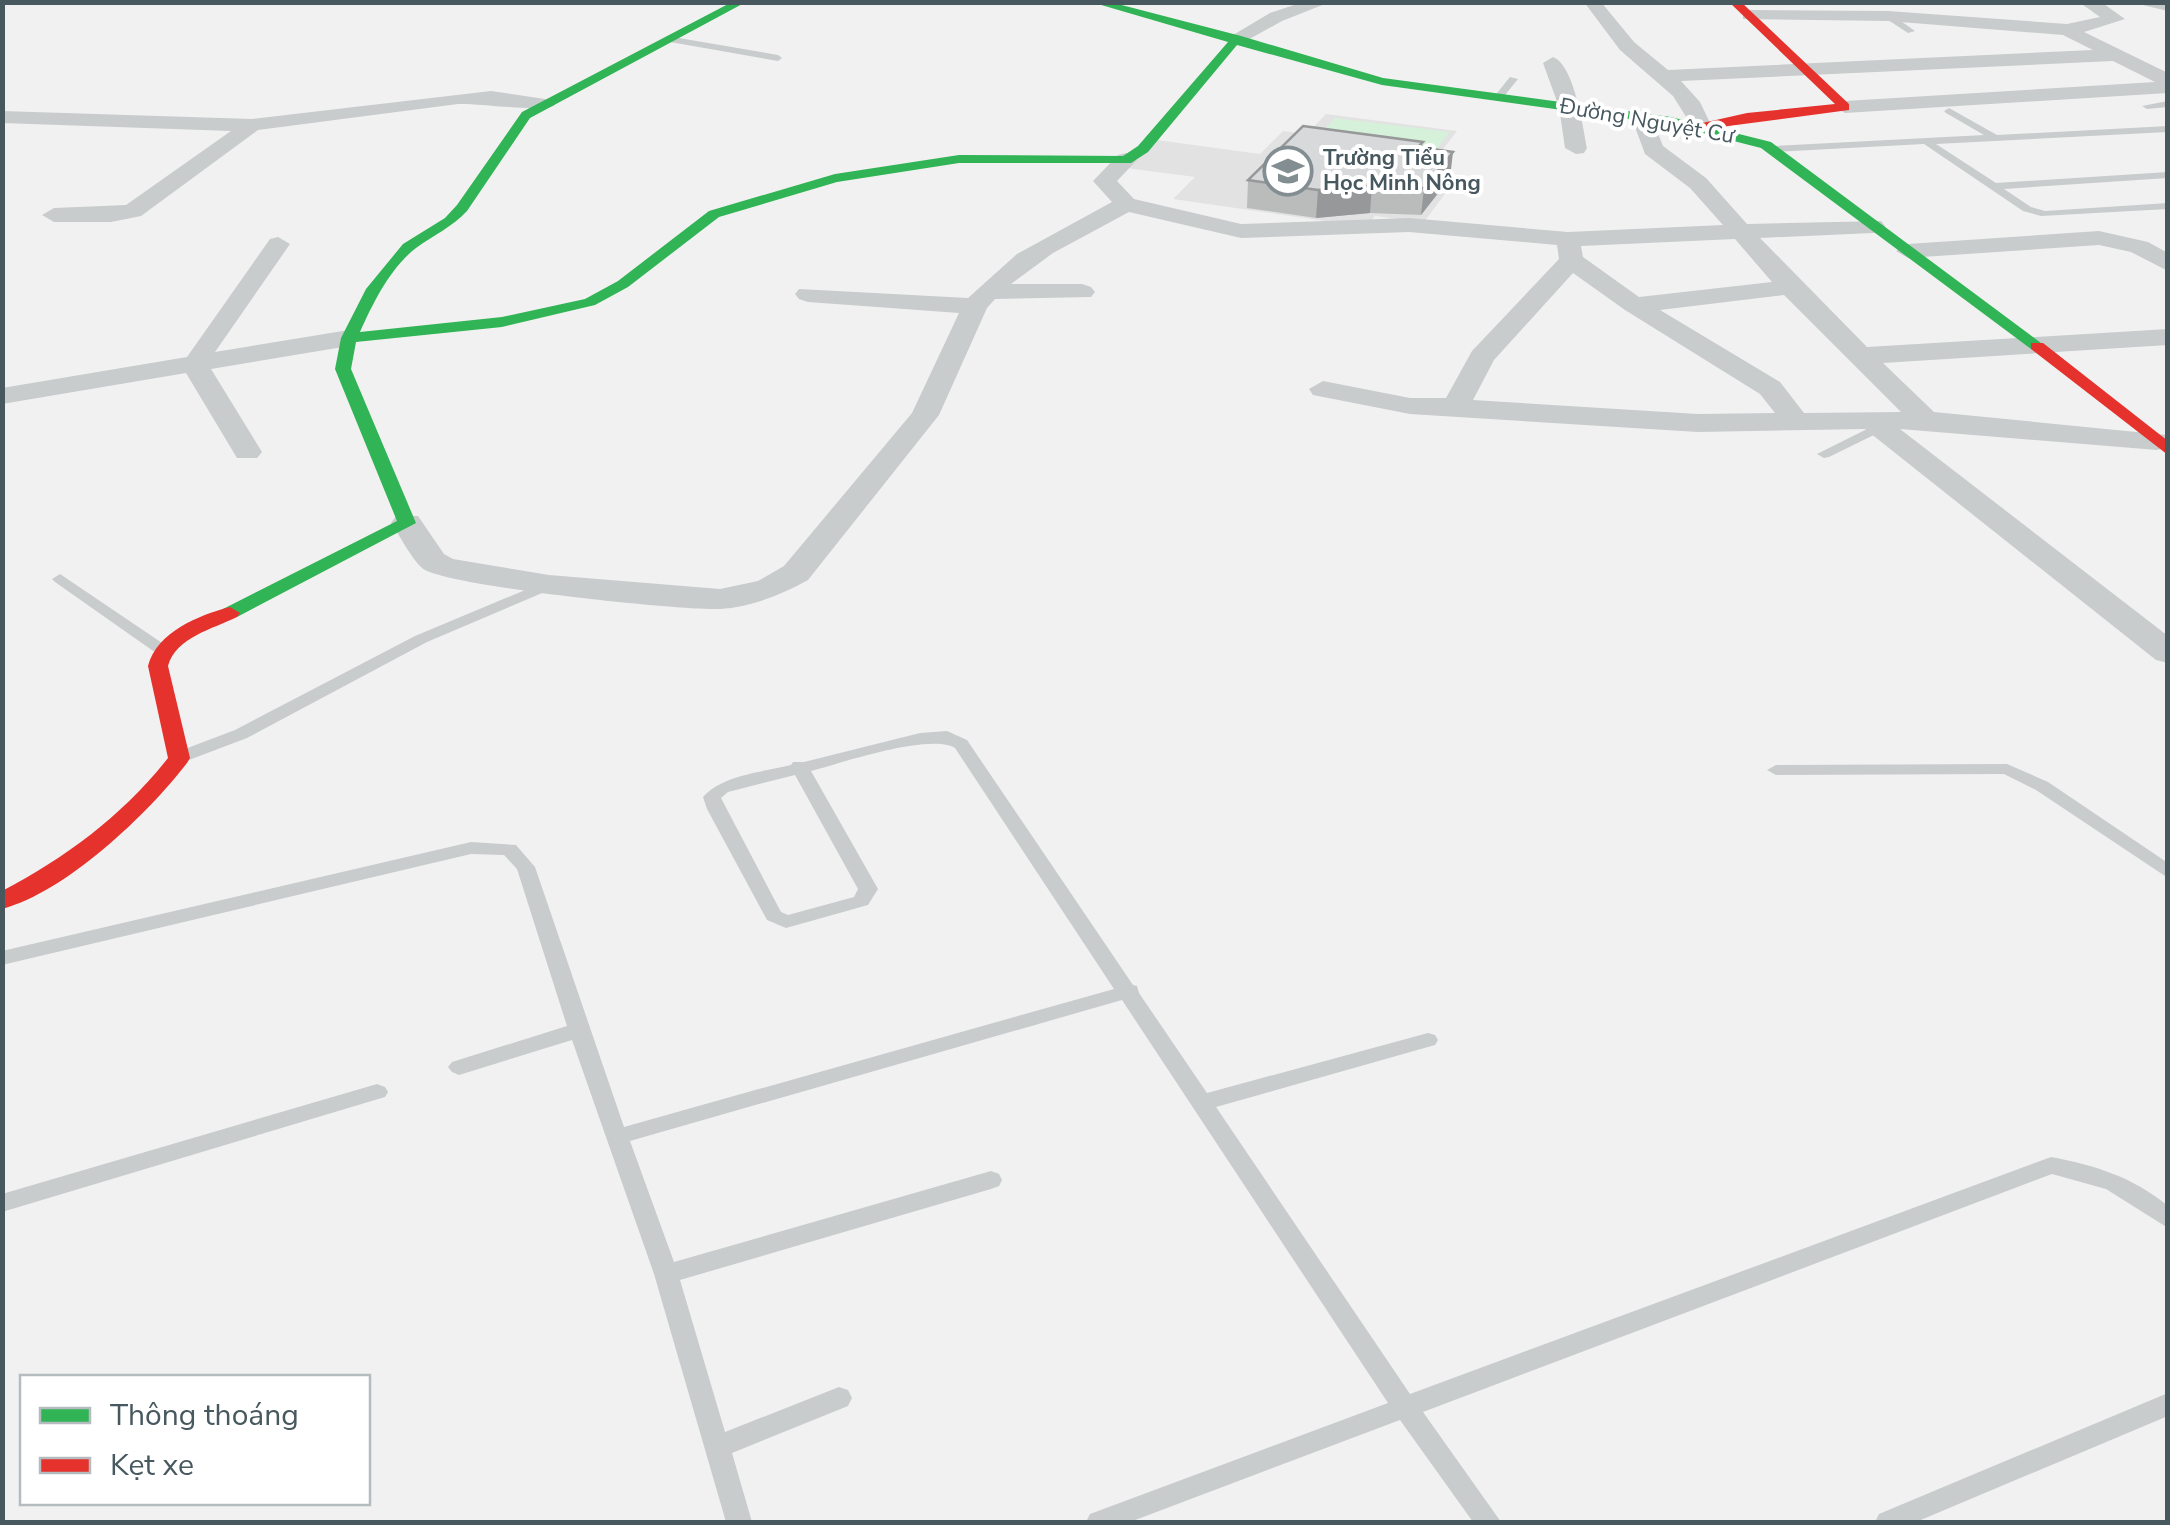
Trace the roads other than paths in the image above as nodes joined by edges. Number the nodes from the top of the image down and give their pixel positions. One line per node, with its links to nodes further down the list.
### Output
1 (742, 2): 13 (main road)
2 (1096, 2): 12 (main road, Đường Nguyệt Cư)
3 (1322, 2): 12 (street)
4 (1592, 2): 18 (street)
5 (2086, 2): 10 (street)
6 (2138, 2): 7 (street)
7 (2168, 6)
8 (1741, 9): 9 (street); 17 (main road)
9 (1888, 16): 10 (street); 11 (lane)
10 (2067, 30): 14 (street)
11 (1911, 31)
12 (1236, 38): 21 (main road, Đường Nguyệt Cư); 38 (main road)
13 (673, 40): 15 (lane); 23 (main road)
14 (2114, 55): 17 (street); 20 (street)
15 (778, 58)
16 (1553, 63): 25 (street)
17 (1806, 70): 18 (street); 26 (main road)
18 (1664, 76): 32 (street)
19 (1512, 79): 21 (lane)
20 (2168, 84): 26 (street)
21 (1498, 98): 25 (main road, Đường Nguyệt Cư)
22 (2168, 104): 24 (lane)
23 (545, 105): 31 (street); 56 (main road)
24 (2147, 106)
25 (1569, 107): 28 (main road, Đường Nguyệt Cư); 36 (street)
26 (1845, 107): 29 (main road)
27 (1950, 111): 34 (lane)
28 (1640, 116): 32 (main road, Đường Nguyệt Cư); 45 (street)
29 (1750, 116): 32 (main road); 37 (main road)
30 (2, 117): 31 (street)
31 (252, 125): 43 (street)
32 (1702, 127): 37 (main road, Đường Nguyệt Cư)
33 (2168, 129): 34 (lane)
34 (1997, 138): 35 (lane)
35 (1927, 142): 37 (lane); 40 (lane)
36 (1576, 148)
37 (1774, 149): 44 (main road, Đường Nguyệt Cư)
38 (1126, 160): 41 (street); 56 (main road)
39 (2168, 175): 40 (lane)
40 (1994, 186): 42 (lane)
41 (1126, 204): 47 (street); 53 (street)
42 (2168, 206)
43 (54, 214)
44 (1874, 226): 45 (street); 48 (main road, Đường Nguyệt Cư)
45 (1741, 230): 47 (street); 50 (street)
46 (278, 244): 59 (street)
47 (1570, 249): 54 (street); 62 (street)
48 (1908, 251): 49 (street); 57 (main road, Đường Nguyệt Cư)
49 (2168, 264)
50 (1790, 287): 54 (street); 58 (street)
51 (1082, 292): 53 (street)
52 (808, 294): 53 (street)
53 (981, 299): 71 (street)
54 (1634, 305): 63 (street)
55 (2168, 337): 57 (street)
56 (349, 338): 59 (street); 69 (main road)
57 (2033, 342): 58 (street); 66 (main road, Đường Nguyệt Cư)
58 (1858, 356): 64 (street)
59 (197, 363): 61 (street); 67 (street)
60 (1322, 389): 62 (street)
61 (2, 396)
62 (1455, 407): 63 (street)
63 (1794, 418): 65 (street)
64 (1926, 420): 65 (street); 66 (street)
65 (1875, 424): 68 (lane); 73 (street)
66 (2162, 445)
67 (246, 452)
68 (1824, 454)
69 (408, 523): 71 (street); 72 (main road)
70 (60, 579): 72 (lane)
71 (549, 585): 74 (lane)
72 (162, 650): 74 (main road)
73 (2168, 653)
74 (179, 758): 78 (main road)
75 (799, 766): 75 (lane); 80 (lane)
76 (1776, 770): 77 (lane)
77 (2168, 872)
78 (2, 901)
79 (2, 958): 81 (lane)
80 (1130, 991): 85 (lane); 86 (lane)
81 (579, 1030): 83 (lane); 86 (lane)
82 (1428, 1040): 85 (lane)
83 (459, 1067)
84 (378, 1092): 88 (lane)
85 (1204, 1102): 93 (lane)
86 (617, 1137): 90 (lane)
87 (992, 1180): 90 (lane)
88 (2, 1203)
89 (2168, 1219): 93 (lane)
90 (666, 1274): 94 (lane)
91 (839, 1398): 94 (lane)
92 (2168, 1404): 98 (lane)
93 (1405, 1407): 96 (lane); 97 (lane)
94 (718, 1446): 95 (lane)
95 (740, 1522)
96 (1099, 1522)
97 (1488, 1522)
98 (1888, 1522)

